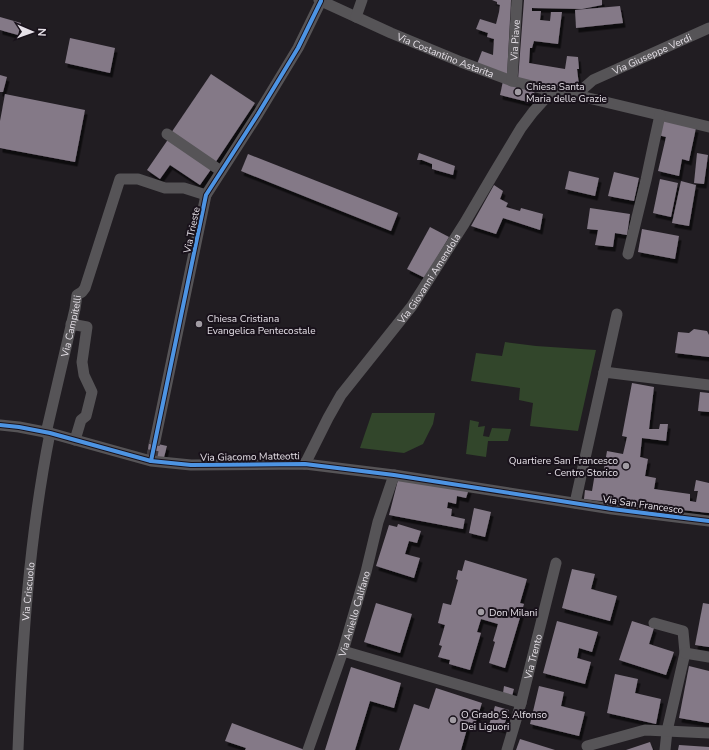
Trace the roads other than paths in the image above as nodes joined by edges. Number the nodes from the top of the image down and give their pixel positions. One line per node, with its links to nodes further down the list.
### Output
1 (320, 0): 4 (street, Via Costantino Astarita); 12 (street, Via Trieste)
2 (362, 0): 4 (street)
3 (517, 0): 6 (street, Via Piave)
4 (356, 17): 6 (street, Via Costantino Astarita)
5 (709, 28): 8 (street, Via Giuseppe Verdi)
6 (512, 81): 7 (street, Via Costantino Astarita)
7 (552, 91): 8 (street, Via Costantino Astarita); 24 (street, Via Giovanni Amendola)
8 (576, 95): 9 (street, Via Costantino Astarita)
9 (660, 115): 10 (street, Via Costantino Astarita); 15 (street)
10 (709, 127)
11 (167, 134): 12 (street)
12 (221, 171): 14 (street, Via Trieste)
13 (120, 179): 14 (street, Via Trieste); 17 (street, Via Campitelli)
14 (206, 195): 23 (street, Via Trieste)
15 (628, 254)
16 (616, 314): 18 (street)
17 (71, 324): 21 (street, Via Campitelli); 22 (street)
18 (604, 372): 19 (street); 26 (street)
19 (709, 385)
20 (0, 425): 21 (street, Via Giacomo Matteotti)
21 (48, 433): 22 (street, Via Giacomo Matteotti); 37 (street, Via Criscuolo)
22 (75, 440): 24 (street, Via Giacomo Matteotti)
23 (155, 441)
24 (305, 464): 25 (street, Via Giacomo Matteotti)
25 (394, 475): 26 (street, Via Giacomo Matteotti); 30 (street, Via Aniello Califano)
26 (575, 503): 27 (street, Via San Francesco)
27 (709, 521)
28 (556, 563): 33 (street, Via Trento)
29 (654, 623): 31 (street)
30 (343, 651): 33 (street); 38 (street, Via Aniello Califano)
31 (685, 653): 32 (street); 34 (street)
32 (709, 657)
33 (521, 702): 39 (street, Via Trento)
34 (667, 731): 35 (street); 36 (street); 40 (street)
35 (709, 733)
36 (587, 746)
37 (18, 750)
38 (308, 750)
39 (507, 750)
40 (664, 750)

